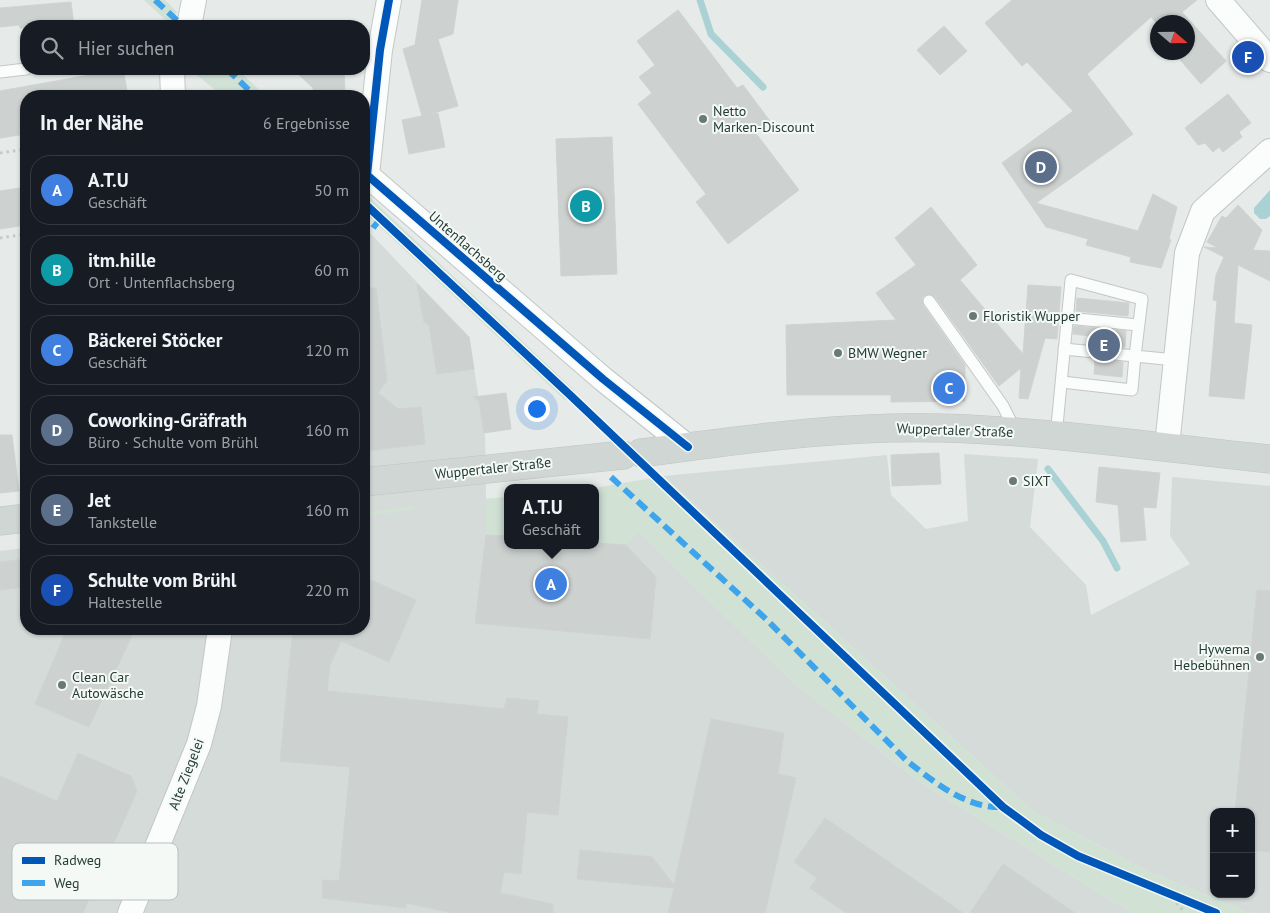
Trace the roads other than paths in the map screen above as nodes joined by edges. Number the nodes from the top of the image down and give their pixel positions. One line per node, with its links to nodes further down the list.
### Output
1 (194, 0): 4 (street)
2 (389, 0): 11 (street, Untenflachsberg)
3 (1218, 0): 5 (street)
4 (190, 20)
5 (1270, 60)
6 (20, 70): 7 (lane)
7 (0, 72)
8 (169, 75): 9 (street)
9 (172, 90)
10 (1270, 151): 18 (street)
11 (370, 154)
12 (370, 177): 23 (street, Untenflachsberg)
13 (929, 301): 20 (lane)
14 (1068, 318): 15 (lane); 15 (lane); 16 (lane)
15 (1138, 326): 17 (lane)
16 (1064, 349): 17 (lane); 19 (lane)
17 (1135, 356): 18 (lane); 19 (lane)
18 (1175, 360): 22 (street)
19 (1062, 382): 21 (lane)
20 (1016, 432): 21 (main road, Wuppertaler Straße); 23 (main road, Wuppertaler Straße)
21 (1056, 436): 22 (main road, Wuppertaler Straße)
22 (1167, 446): 24 (main road, Wuppertaler Straße)
23 (688, 447): 25 (main road, Wuppertaler Straße)
24 (1270, 459)
25 (370, 481)
26 (20, 519): 27 (main road)
27 (0, 521)
28 (219, 635): 29 (street, Alte Ziegelei)
29 (159, 843)
30 (135, 900): 31 (street, Alte Ziegelei)
31 (130, 913)

